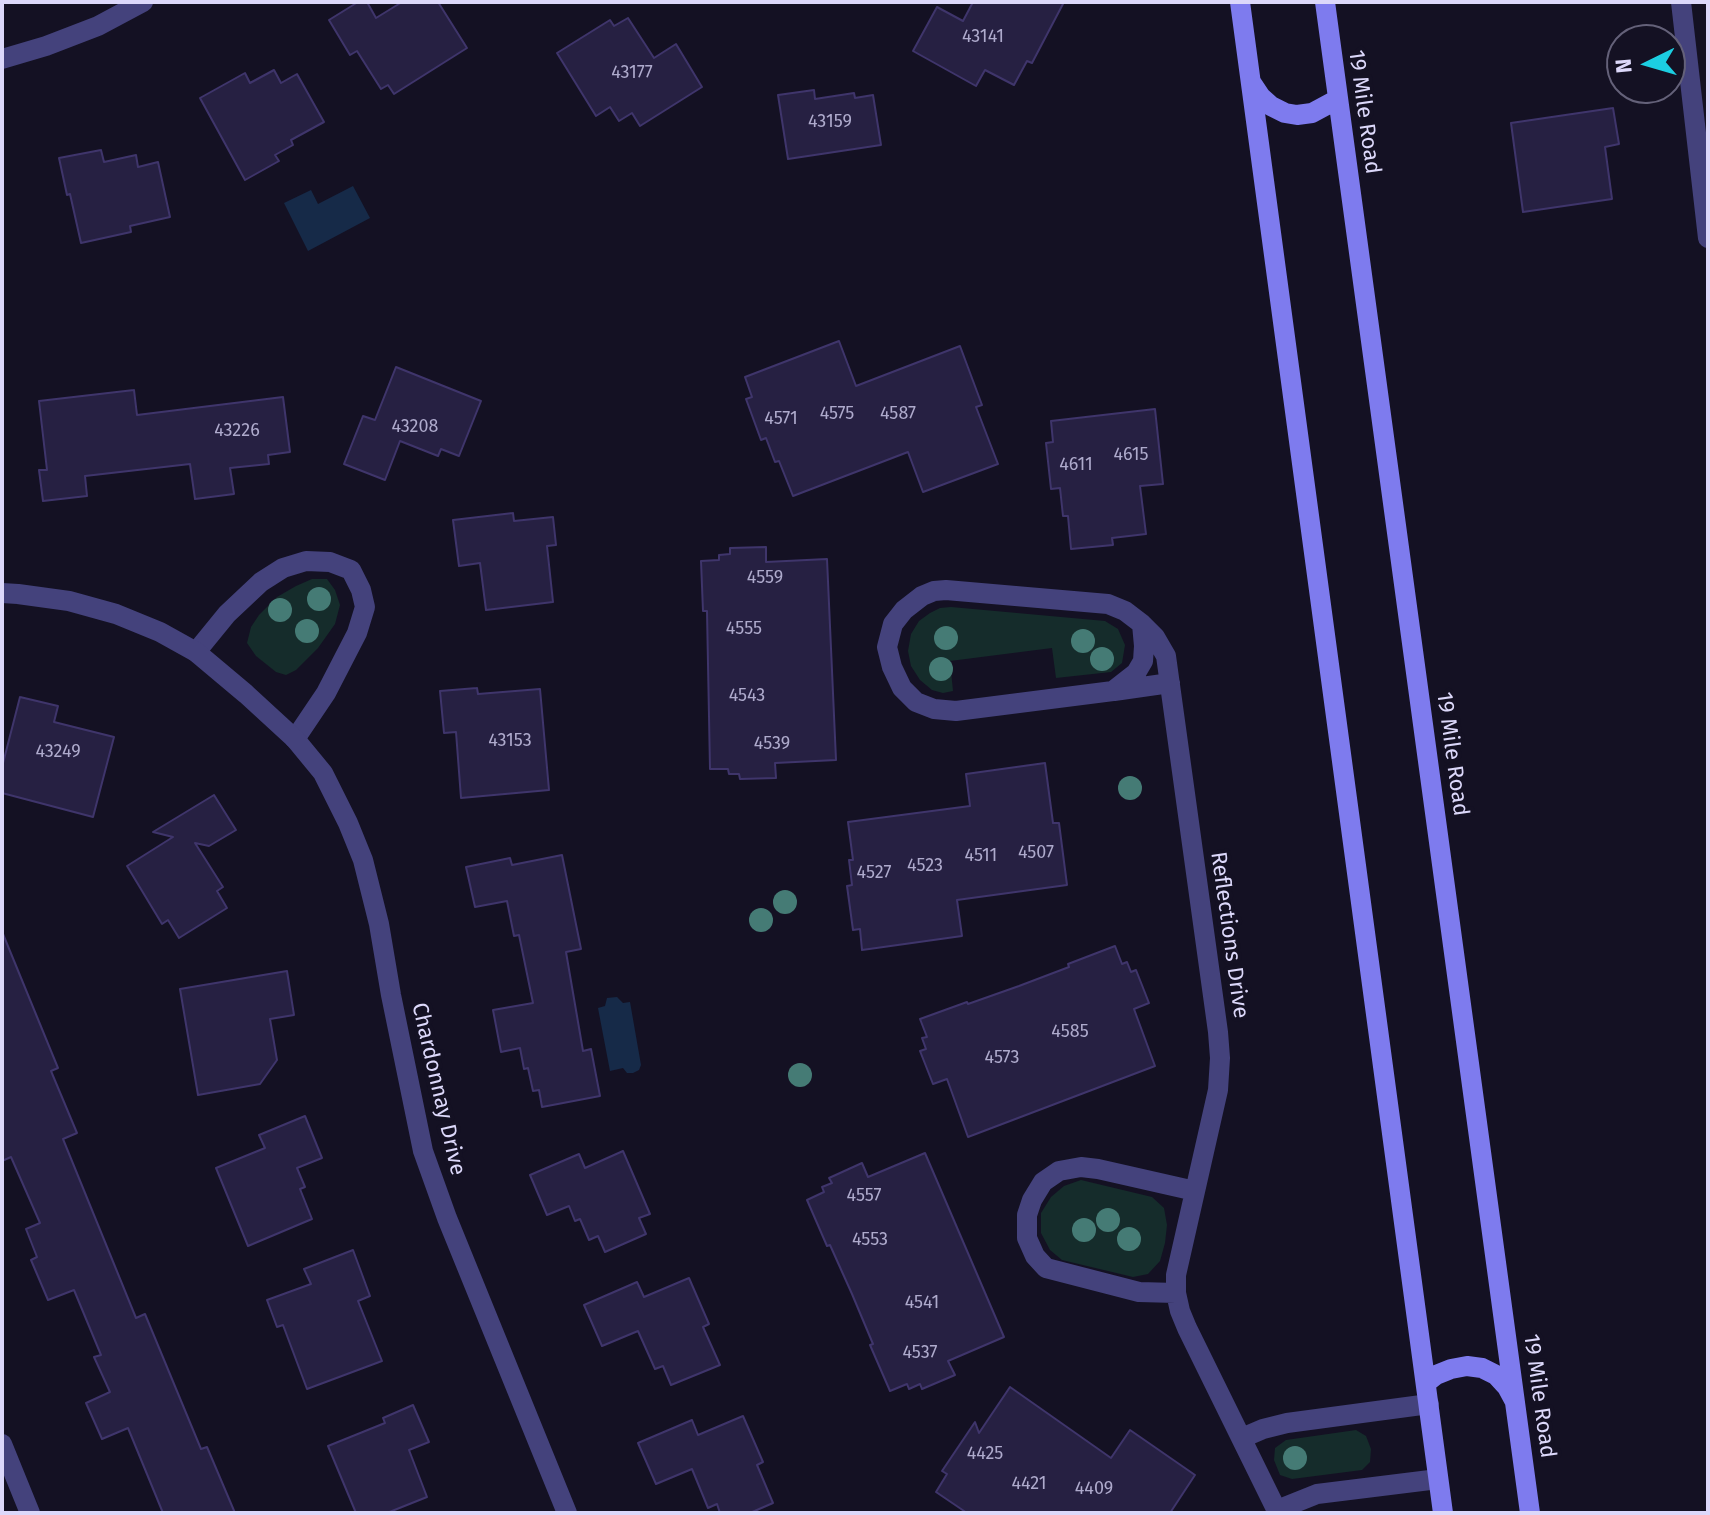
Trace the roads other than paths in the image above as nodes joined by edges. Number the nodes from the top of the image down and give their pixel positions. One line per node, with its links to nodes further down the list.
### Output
1 (143, 2): 5 (street)
2 (1240, 2): 6 (main road)
3 (1325, 2): 7 (main road, 19 Mile Road)
4 (1681, 2): 8 (street)
5 (3, 57)
6 (1251, 82): 7 (main road); 17 (main road)
7 (1338, 99): 18 (main road, 19 Mile Road)
8 (1708, 238)
9 (2, 593): 11 (street, Chardonnay Drive)
10 (1142, 624): 12 (street, Reflections Drive); 13 (street); 13 (street, Reflections Drive)
11 (196, 652): 14 (street, Chardonnay Drive); 14 (street)
12 (1170, 683): 13 (street, Reflections Drive); 15 (street, Reflections Drive)
13 (1113, 691)
14 (295, 739): 25 (street, Chardonnay Drive)
15 (1195, 1191): 16 (street, Reflections Drive); 16 (street)
16 (1176, 1293): 20 (street, Reflections Drive)
17 (1426, 1383): 18 (main road); 19 (main road)
18 (1516, 1403): 27 (main road, 19 Mile Road)
19 (1429, 1404): 20 (street); 22 (main road)
20 (1242, 1438): 23 (street, Reflections Drive)
21 (2, 1444): 24 (street)
22 (1438, 1479): 23 (street, Reflections Drive); 26 (main road)
23 (1278, 1511)
24 (30, 1513)
25 (567, 1513)
26 (1443, 1513)
27 (1530, 1513)

